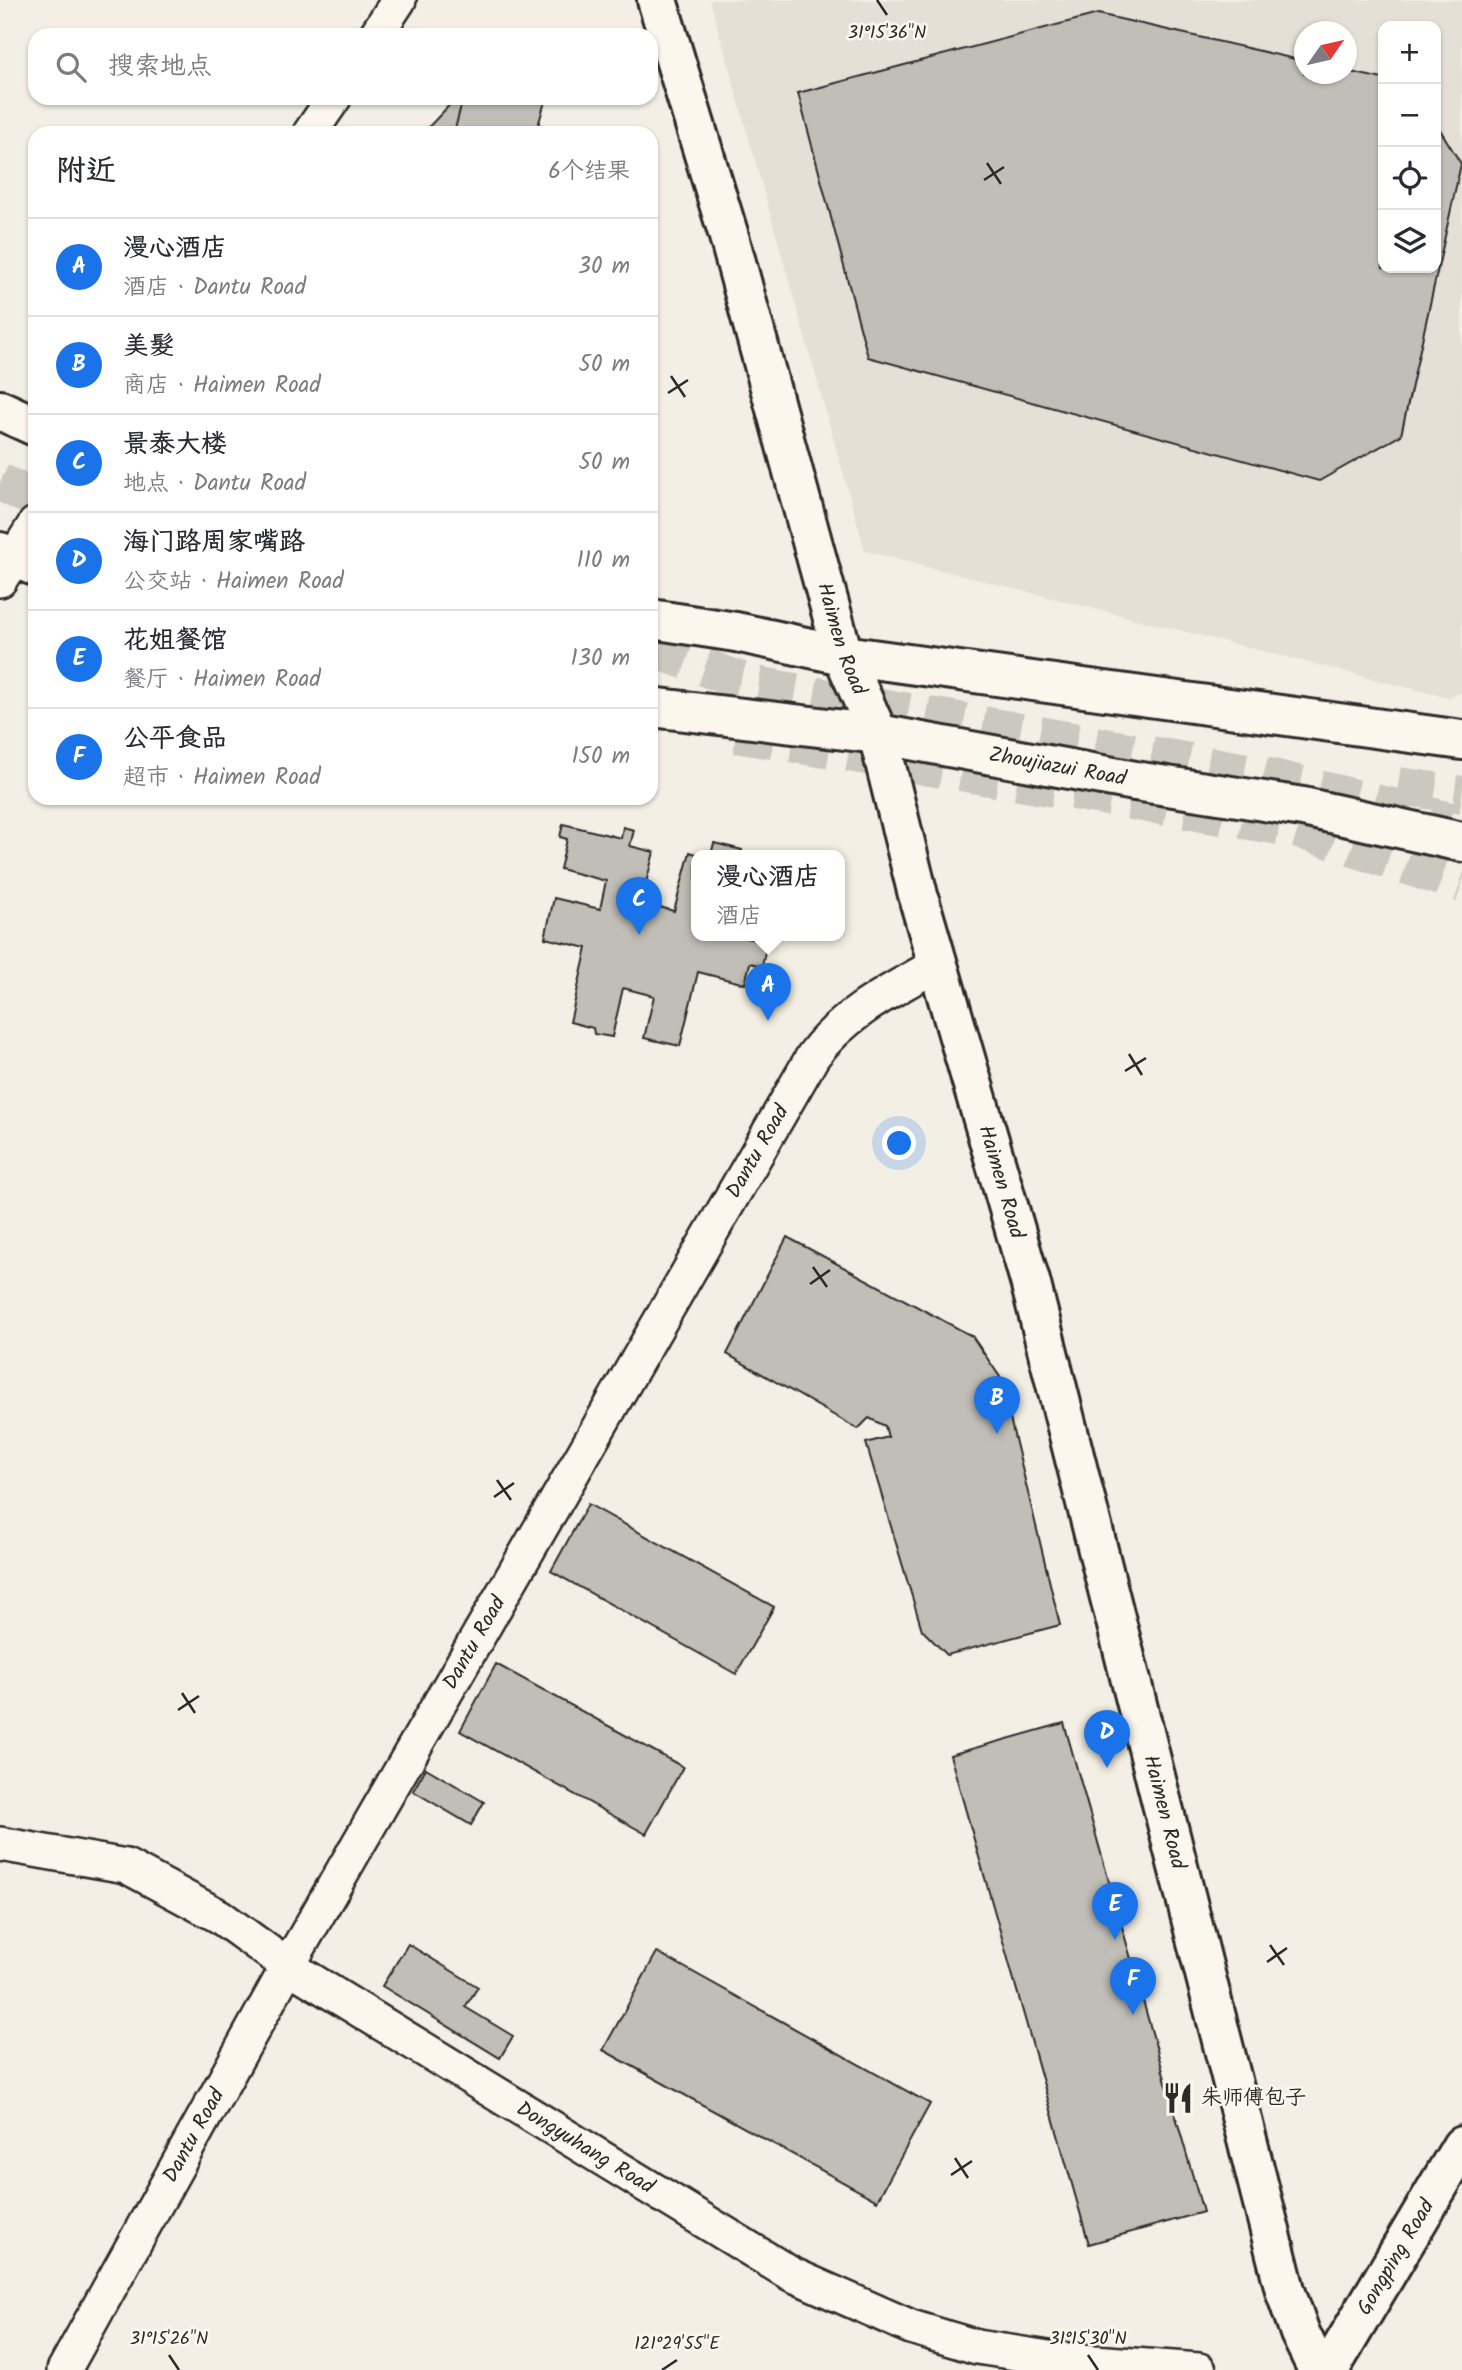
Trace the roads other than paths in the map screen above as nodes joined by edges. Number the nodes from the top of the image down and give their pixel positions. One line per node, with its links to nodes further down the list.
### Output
1 (400, 0): 3 (street)
2 (657, 0): 11 (street, Haimen Road)
3 (381, 28)
4 (329, 105): 5 (street)
5 (315, 126)
6 (0, 410): 7 (street)
7 (28, 423)
8 (28, 536): 9 (street)
9 (12, 564)
10 (658, 620): 11 (street)
11 (843, 655): 13 (street, Haimen Road); 14 (street)
12 (658, 708): 13 (street, Zhoujiazui Road)
13 (878, 734): 15 (street, Zhoujiazui Road); 16 (street, Haimen Road)
14 (1462, 740)
15 (1462, 842)
16 (938, 964): 18 (street, Dantu Road); 22 (street, Haimen Road)
17 (0, 1844): 18 (street, Dongyuhang Road)
18 (288, 1966): 20 (street, Dantu Road); 21 (street, Dongyuhang Road)
19 (1462, 2146): 23 (street, Gongping Road)
20 (64, 2370)
21 (1199, 2370)
22 (1318, 2370)
23 (1329, 2370)

